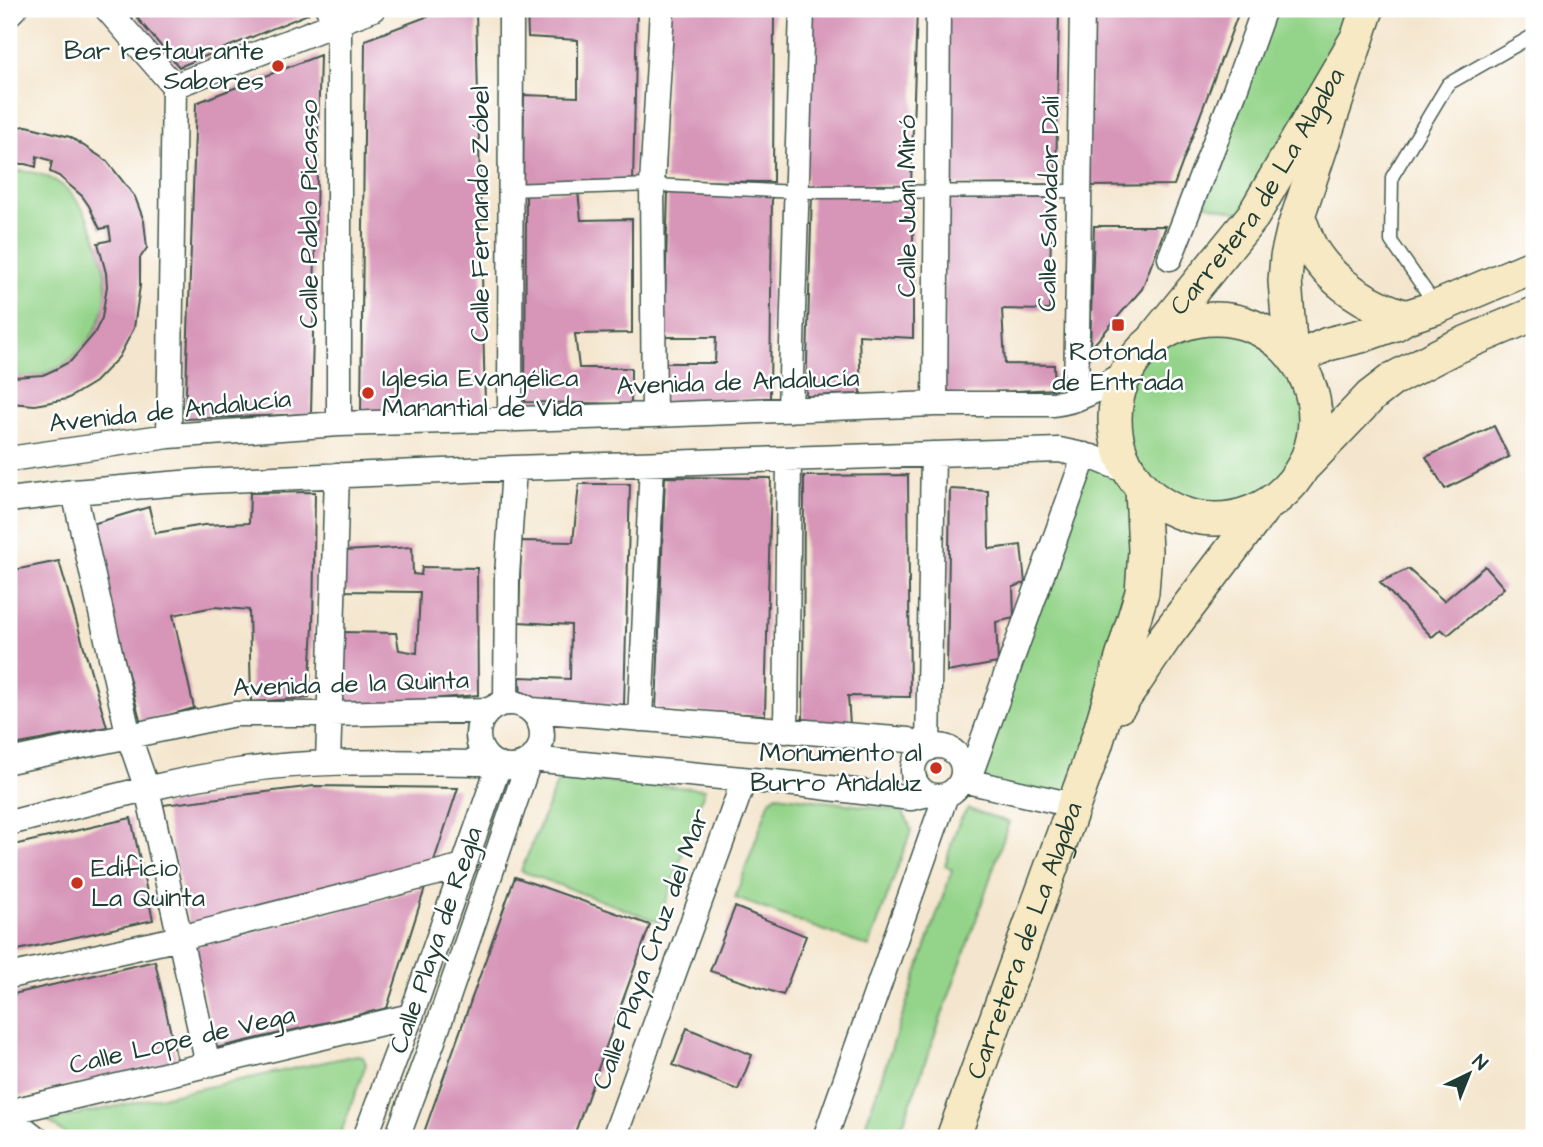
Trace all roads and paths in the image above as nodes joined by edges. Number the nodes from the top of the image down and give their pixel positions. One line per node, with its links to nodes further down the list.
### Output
1 (14, 9): 10 (street)
2 (107, 9): 14 (street)
3 (373, 9): 11 (street)
4 (511, 9): 16 (street, Calle Fernando Zóbel)
5 (662, 9): 15 (street)
6 (802, 9): 18 (street)
7 (938, 9): 19 (street, Calle Juan Miró)
8 (1082, 9): 17 (street, Calle Salvador Dalí)
9 (1264, 9): 21 (street)
10 (9, 13)
11 (334, 15): 14 (street); 34 (street, Calle Pablo Picasso)
12 (1362, 23): 20 (main road, Carretera de La Algaba); 26 (main road, Carretera de La Algaba)
13 (1534, 35): 23 (lane)
14 (174, 86): 35 (street)
15 (652, 185): 16 (lane); 18 (lane); 32 (street)
16 (510, 190): 33 (street, Calle Fernando Zóbel)
17 (1079, 191): 19 (lane); 29 (street, Calle Salvador Dalí)
18 (796, 192): 19 (lane); 31 (street)
19 (938, 192): 30 (street, Calle Juan Miró)
20 (1298, 217): 25 (main road); 27 (main road, Carretera de La Algaba)
21 (1170, 258)
22 (1534, 266): 23 (main road)
23 (1437, 307): 25 (main road)
24 (1534, 314): 42 (main road)
25 (1406, 317): 27 (main road)
26 (1151, 341): 27 (main road); 28 (main road)
27 (1293, 356): 42 (main road)
28 (1127, 371): 29 (street, Avenida de Andalucía); 44 (main road)
29 (1076, 399): 30 (street, Avenida de Andalucía)
30 (935, 404): 31 (street, Avenida de Andalucía)
31 (790, 410): 32 (street, Avenida de Andalucía)
32 (654, 415): 33 (street, Avenida de Andalucía)
33 (509, 420): 34 (street, Avenida de Andalucía)
34 (339, 424): 35 (street, Avenida de Andalucía)
35 (169, 436): 39 (street, Avenida de Andalucía)
36 (933, 454): 37 (street); 38 (street); 55 (street)
37 (1085, 455): 44 (street); 61 (street)
38 (789, 459): 40 (street); 52 (street)
39 (9, 460)
40 (652, 464): 41 (street); 51 (street)
41 (514, 468): 43 (street); 48 (street)
42 (1301, 468): 47 (main road)
43 (337, 475): 45 (street); 50 (street)
44 (1137, 481): 47 (main road); 54 (main road, Carretera de La Algaba)
45 (74, 492): 46 (street); 53 (street)
46 (9, 500)
47 (1264, 507): 54 (main road, Carretera de La Algaba)
48 (497, 706): 49 (street); 50 (street, Avenida de la Quinta); 59 (street)
49 (532, 710): 51 (street); 56 (street)
50 (331, 714): 53 (street, Avenida de la Quinta); 58 (street)
51 (640, 719): 52 (street)
52 (786, 731): 55 (street)
53 (128, 737): 57 (street, Avenida de la Quinta); 62 (street)
54 (1096, 744): 63 (main road, Carretera de La Algaba)
55 (928, 748): 61 (street); 61 (street)
56 (530, 760): 59 (street); 60 (street); 75 (street, Calle Playa de Regla)
57 (9, 761)
58 (328, 762): 59 (street); 62 (street)
59 (497, 764): 65 (street, Calle Playa de Regla)
60 (744, 780): 61 (street); 76 (street, Calle Playa Cruz del Mar)
61 (951, 787): 63 (street); 77 (street)
62 (147, 789): 64 (street); 66 (street)
63 (1073, 806): 78 (main road, Carretera de La Algaba)
64 (9, 823)
65 (464, 866): 66 (street); 68 (street, Calle Playa de Regla)
66 (180, 937): 67 (street); 71 (street)
67 (9, 976)
68 (411, 1016): 69 (street, Calle Lope de Vega); 70 (street, Calle Playa de Regla)
69 (368, 1026): 70 (street); 71 (street, Calle Lope de Vega)
70 (395, 1058): 74 (street, Calle Playa de Regla)
71 (208, 1065): 72 (street, Calle Lope de Vega)
72 (9, 1114): 73 (street)
73 (36, 1138)
74 (365, 1138)
75 (397, 1138)
76 (614, 1138)
77 (825, 1138)
78 (953, 1138)

